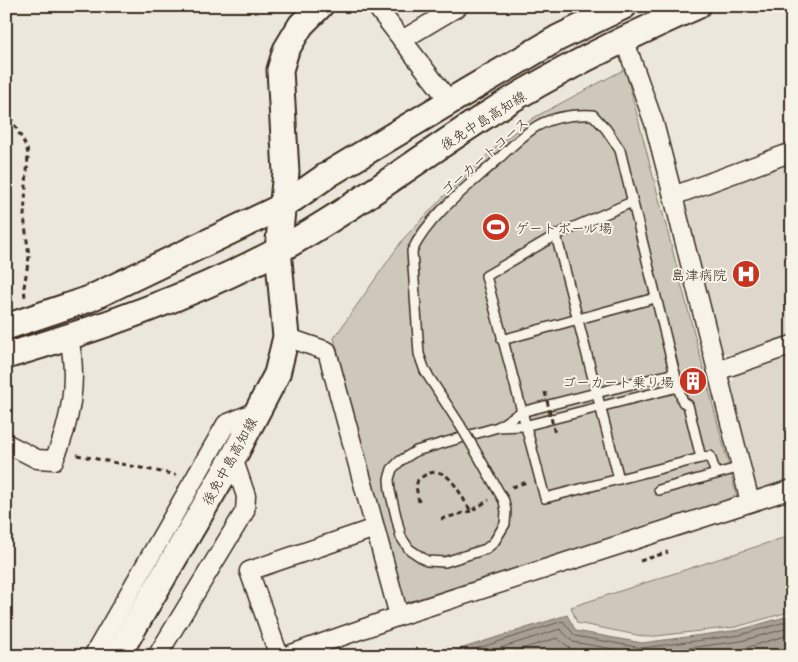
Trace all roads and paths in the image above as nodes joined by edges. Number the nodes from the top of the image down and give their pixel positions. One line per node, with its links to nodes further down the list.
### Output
1 (320, 6): 13 (main road, 後免中島高知線)
2 (376, 6): 7 (street)
3 (459, 6): 7 (street)
4 (624, 6): 8 (main road)
5 (697, 6): 6 (main road, 後免中島高知線)
6 (624, 39): 11 (street); 15 (main road, 後免中島高知線)
7 (402, 40): 8 (street)
8 (450, 102): 13 (main road)
9 (6, 109): 17 (path)
10 (792, 152): 11 (street)
11 (673, 196): 25 (street)
12 (632, 202): 14 (lane); 16 (lane, ゴーカートコース); 34 (lane, ゴーカートコース, bridge)
13 (283, 206): 15 (main road, 後免中島高知線); 19 (main road)
14 (556, 235): 18 (lane); 22 (lane)
15 (278, 250): 20 (main road, 後免中島高知線); 21 (main road)
16 (655, 298): 18 (lane); 26 (lane, ゴーカートコース)
17 (25, 303)
18 (578, 319): 22 (lane); 29 (lane)
19 (6, 327)
20 (286, 337): 31 (main road, 後免中島高知線); 53 (street)
21 (68, 338): 24 (main road); 37 (street)
22 (502, 340): 32 (lane)
23 (792, 345): 25 (street)
24 (6, 356)
25 (717, 371): 40 (street)
26 (675, 374): 27 (lane, ゴーカートコース); 29 (lane)
27 (678, 386): 30 (lane); 39 (lane, ゴーカートコース)
28 (544, 392): 35 (path, bridge)
29 (597, 394): 30 (lane); 32 (lane)
30 (600, 406): 33 (lane); 43 (lane)
31 (257, 411): 38 (main road, 後免中島高知線); 42 (street)
32 (521, 412): 33 (lane); 34 (lane)
33 (524, 426): 34 (lane); 43 (lane)
34 (498, 427)
35 (555, 434)
36 (6, 443): 37 (street)
37 (58, 452): 42 (path)
38 (233, 458): 56 (main road, 後免中島高知線); 57 (street)
39 (701, 458): 41 (lane); 43 (lane)
40 (741, 467): 41 (lane); 50 (street)
41 (716, 474): 47 (lane)
42 (194, 479): 55 (street)
43 (619, 479)
44 (528, 482): 45 (path)
45 (509, 488)
46 (792, 488): 50 (street)
47 (659, 490)
48 (493, 497): 51 (path)
49 (419, 502): 51 (path)
50 (750, 502): 54 (street)
51 (471, 511): 52 (path)
52 (442, 519)
53 (375, 528): 54 (street); 58 (street)
54 (399, 616): 59 (street)
55 (93, 656)
56 (117, 656)
57 (157, 656)
58 (279, 656)
59 (286, 656)

